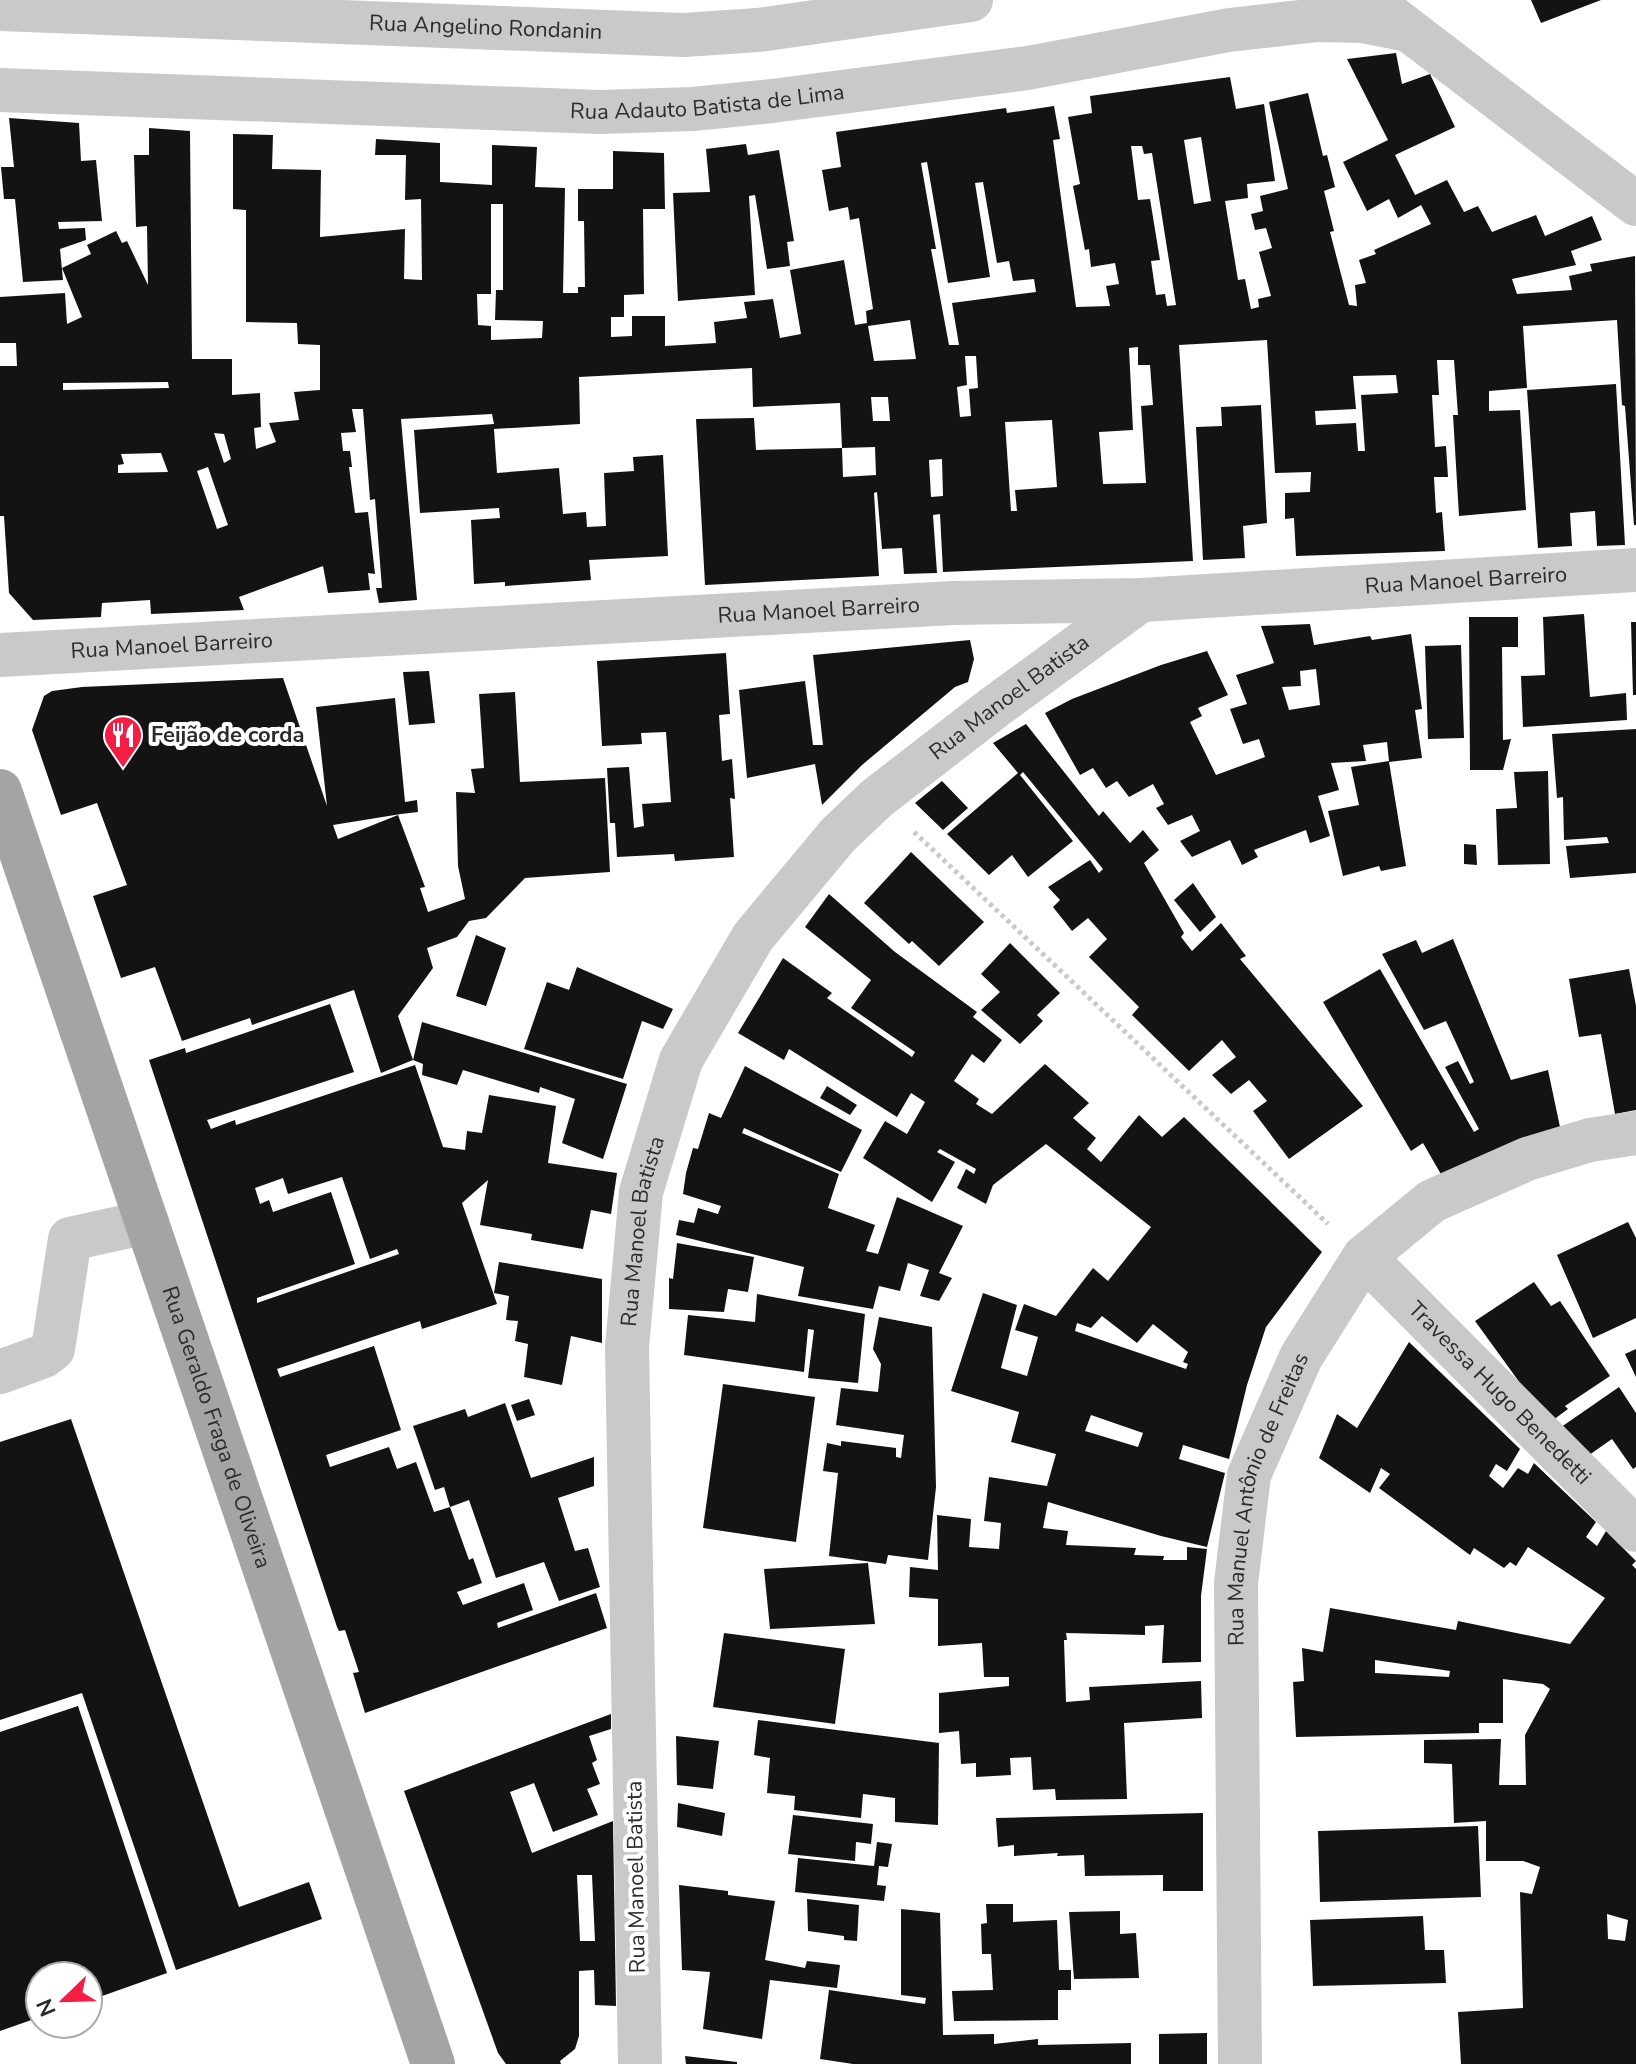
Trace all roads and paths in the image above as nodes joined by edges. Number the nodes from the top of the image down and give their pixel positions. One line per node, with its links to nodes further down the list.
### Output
1 (971, 0): 3 (street, Rua Angelino Rondanin)
2 (1370, 0): 4 (street)
3 (0, 9)
4 (1408, 30): 5 (street, Rua Adauto Batista de Lima); 6 (street)
5 (0, 90)
6 (1636, 204)
7 (1636, 570): 8 (street, Rua Manoel Barreiro)
8 (1141, 600): 9 (street, Rua Manoel Barreiro); 11 (street, Rua Manoel Batista)
9 (0, 655)
10 (0, 791): 13 (main road, Rua Geraldo Fraga de Oliveira)
11 (877, 798): 14 (path); 18 (street, Rua Manoel Batista)
12 (1636, 1133): 14 (street, Rua Manuel Antônio de Freitas)
13 (147, 1222): 15 (street); 17 (main road, Rua Geraldo Fraga de Oliveira)
14 (1364, 1257): 16 (street, Travessa Hugo Benedetti); 19 (street, Rua Manuel Antônio de Freitas)
15 (0, 1372)
16 (1636, 1530)
17 (433, 2064)
18 (640, 2064)
19 (1240, 2064)

